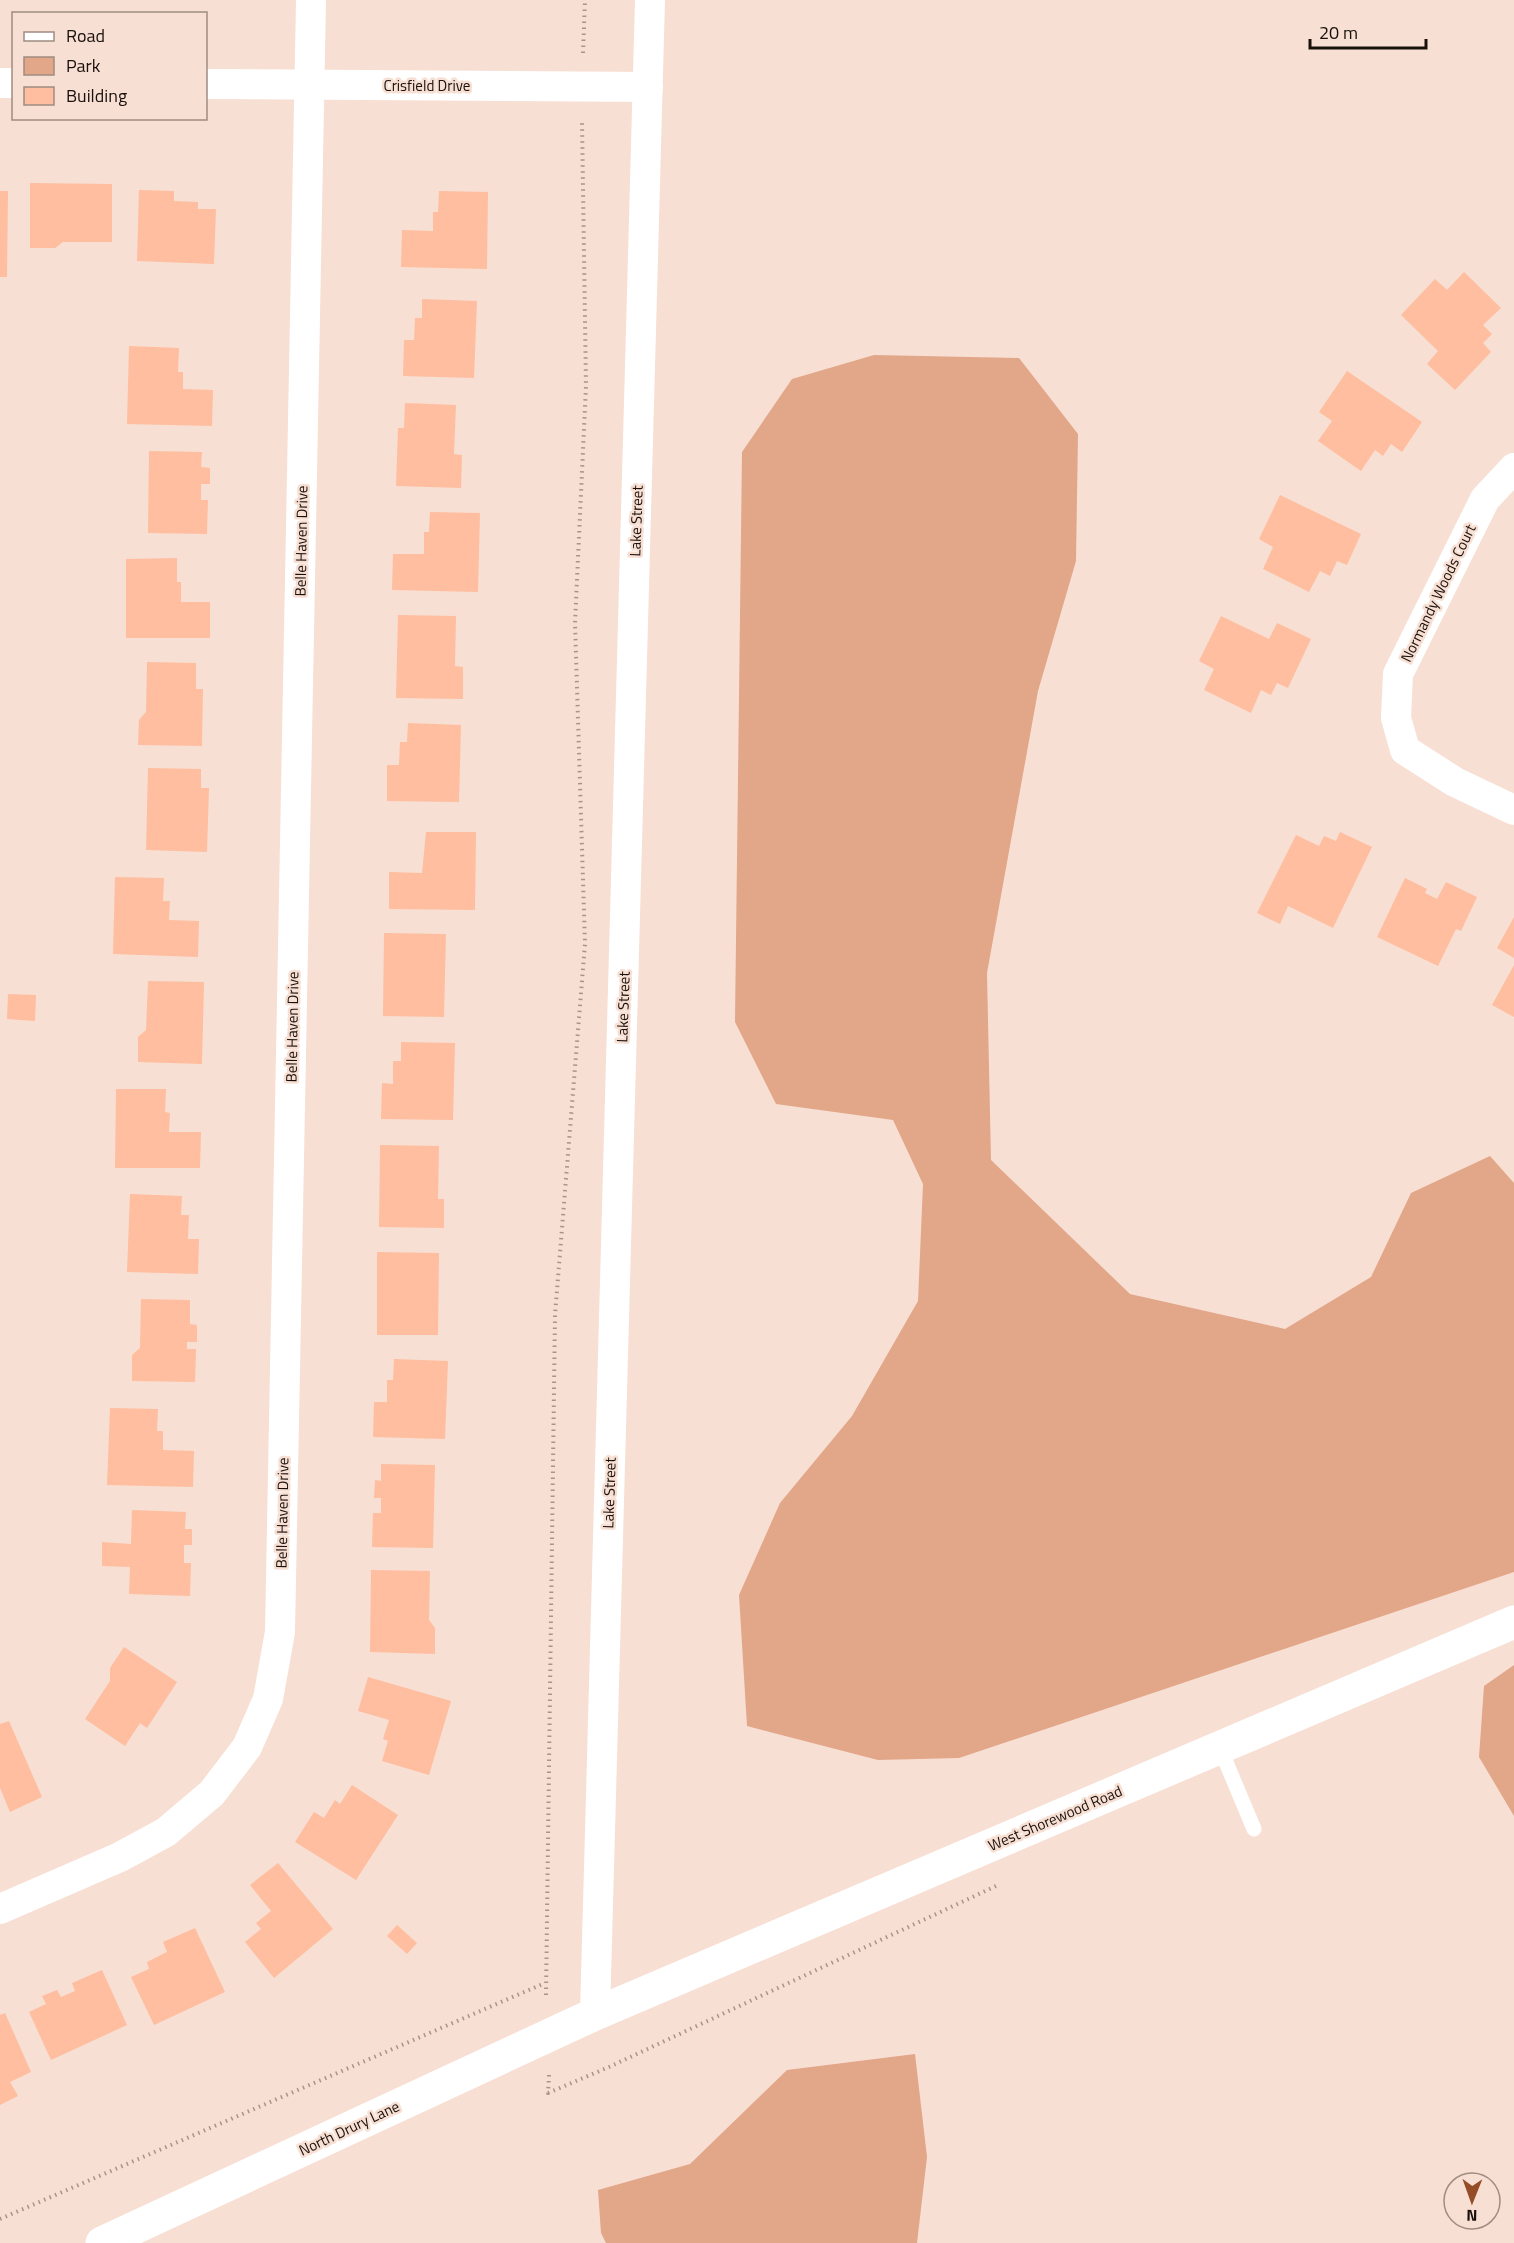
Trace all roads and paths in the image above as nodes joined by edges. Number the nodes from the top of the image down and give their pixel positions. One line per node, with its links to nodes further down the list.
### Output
1 (311, 0): 5 (street, Belle Haven Drive)
2 (585, 0): 6 (path)
3 (650, 0): 7 (street, Lake Street)
4 (207, 84): 5 (street, Crisfield Drive)
5 (309, 85): 6 (street, Crisfield Drive); 14 (street, Belle Haven Drive)
6 (583, 86): 7 (street, Crisfield Drive); 15 (path)
7 (648, 87): 16 (street, Lake Street)
8 (1514, 468): 9 (street, Normandy Woods Court)
9 (1514, 810)
10 (1514, 1622): 11 (main road, West Shorewood Road)
11 (1220, 1748): 12 (lane); 16 (main road, West Shorewood Road)
12 (1254, 1829)
13 (1004, 1882): 17 (path)
14 (0, 1909)
15 (545, 1983): 17 (path); 18 (path)
16 (595, 2014): 17 (main road, North Drury Lane)
17 (550, 2036): 19 (main road, North Drury Lane)
18 (0, 2219)
19 (102, 2243)

